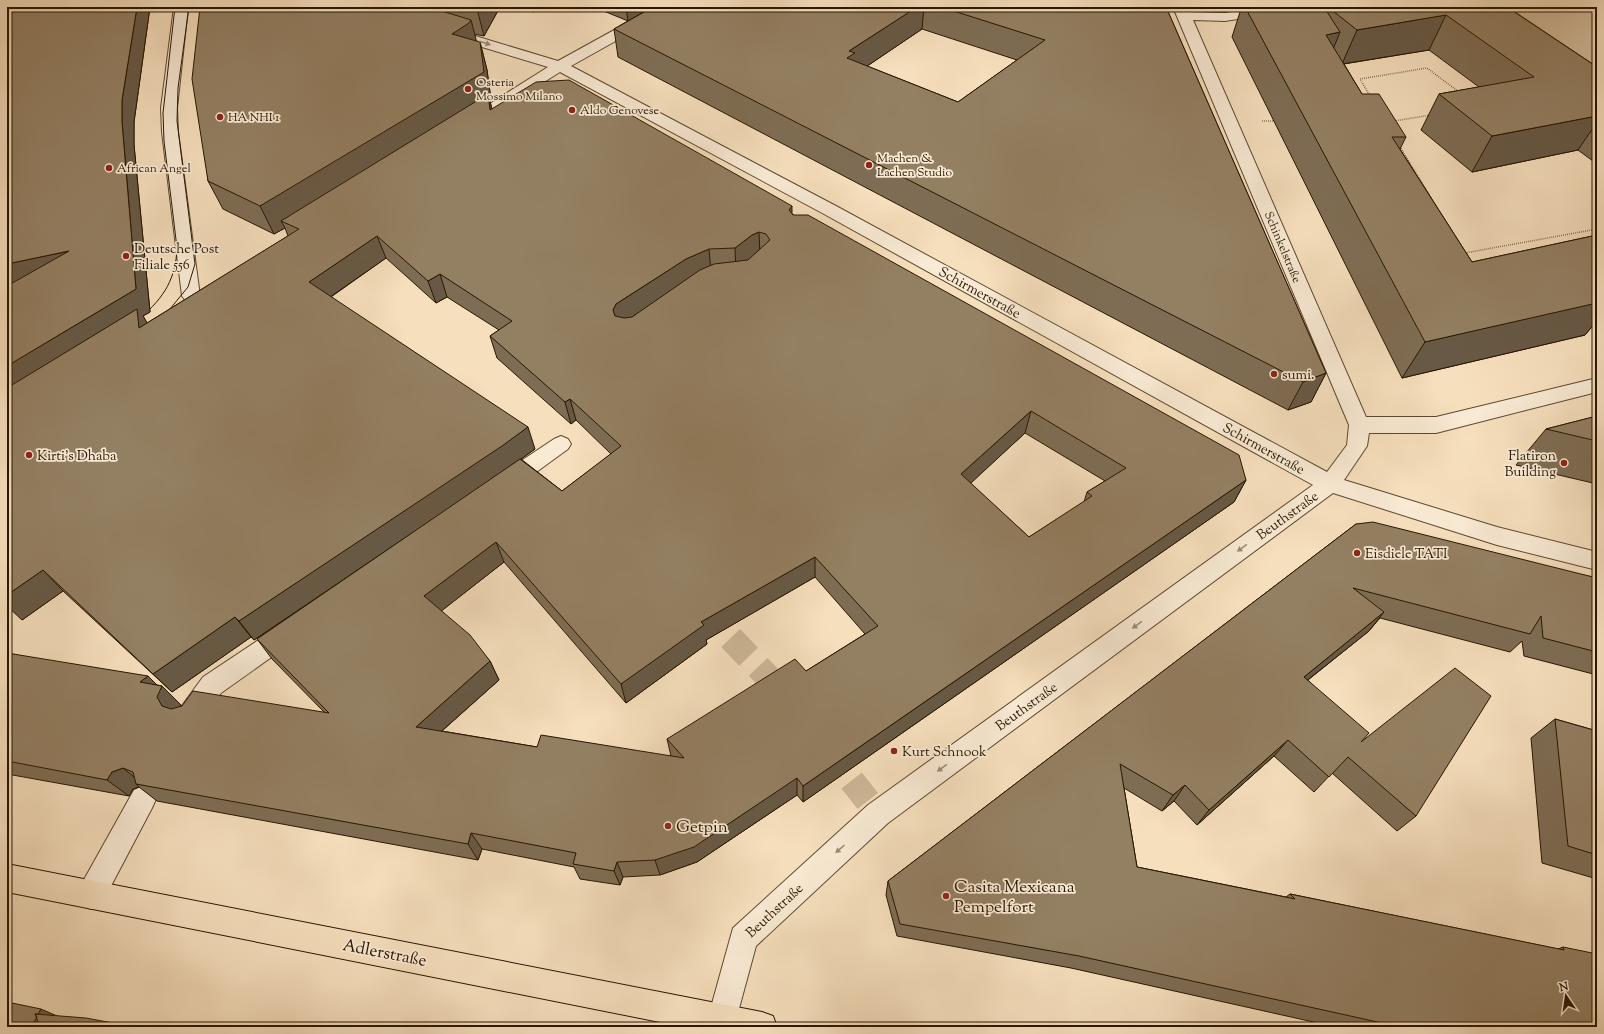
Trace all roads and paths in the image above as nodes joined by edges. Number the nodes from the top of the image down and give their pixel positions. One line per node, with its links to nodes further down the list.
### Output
1 (181, 7): 22 (street)
2 (666, 7): 8 (street)
3 (1290, 7): 5 (street)
4 (1584, 7): 6 (path)
5 (1182, 11): 12 (street, Schinkelstraße)
6 (1597, 15)
7 (434, 28): 8 (street, Schirmerstraße, one-way to 8)
8 (560, 66): 15 (street); 26 (street, Schirmerstraße)
9 (1462, 94): 10 (path)
10 (1371, 98)
11 (1432, 115): 14 (path)
12 (1229, 120): 13 (path); 24 (street, Schinkelstraße)
13 (1276, 121)
14 (1393, 121)
15 (453, 133)
16 (1397, 142): 17 (path)
17 (1437, 208)
18 (1597, 229): 20 (path)
19 (1461, 248): 20 (path)
20 (1465, 254): 21 (path)
21 (1461, 255)
22 (191, 296)
23 (1597, 385): 24 (street)
24 (1359, 425): 26 (street, Schinkelstraße)
25 (562, 444): 27 (street)
26 (1330, 484): 28 (street, Schirmerstraße); 34 (street, Beuthstraße, one-way to 34)
27 (490, 493)
28 (1597, 561)
29 (309, 618): 30 (street)
30 (190, 715)
31 (143, 799): 33 (street)
32 (9, 880): 33 (main road, Adlerstraße)
33 (91, 895): 34 (main road, Adlerstraße)
34 (723, 1018): 35 (main road, Adlerstraße)
35 (762, 1027)

